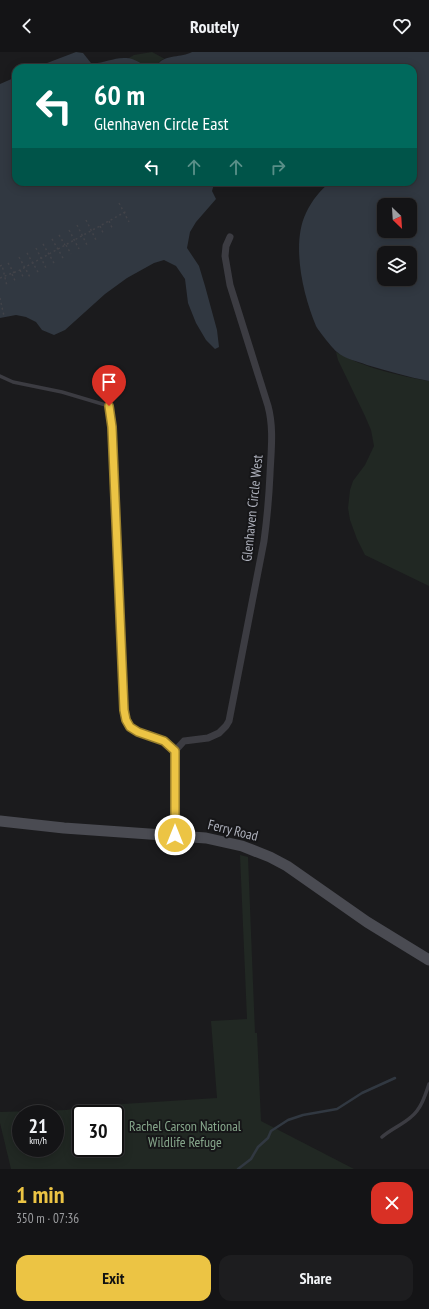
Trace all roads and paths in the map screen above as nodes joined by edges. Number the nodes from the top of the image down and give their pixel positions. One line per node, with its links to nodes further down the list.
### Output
1 (120, 203): 2 (path)
2 (126, 212): 4 (path); 5 (path)
3 (86, 220): 10 (path)
4 (109, 221): 7 (path); 9 (path)
5 (129, 222)
6 (77, 225): 12 (path)
7 (99, 226): 10 (path); 13 (path)
8 (69, 230): 16 (path)
9 (114, 230)
10 (91, 231): 12 (path); 17 (path)
11 (59, 235): 19 (path)
12 (83, 235): 16 (path); 20 (path)
13 (104, 236)
14 (230, 237): 49 (street, Glenhaven Circle West)
15 (52, 239): 22 (path)
16 (74, 240): 19 (path); 23 (path)
17 (96, 240)
18 (43, 244): 25 (path)
19 (65, 245): 22 (path); 26 (path)
20 (87, 245)
21 (36, 248): 28 (path)
22 (58, 249): 25 (path); 29 (path)
23 (79, 249)
24 (27, 253): 31 (path)
25 (49, 254): 28 (path); 32 (path)
26 (71, 254)
27 (19, 257): 34 (path)
28 (41, 258): 31 (path); 35 (path)
29 (63, 258)
30 (8, 263): 38 (path)
31 (33, 263): 34 (path); 37 (path)
32 (54, 263)
33 (0, 266): 39 (path)
34 (25, 268): 36 (path); 40 (path)
35 (46, 268)
36 (20, 270): 38 (path); 42 (path)
37 (38, 272)
38 (13, 273): 39 (path); 43 (path)
39 (6, 276): 41 (path); 44 (path)
40 (30, 277)
41 (0, 278)
42 (24, 279)
43 (16, 283)
44 (8, 286)
45 (0, 298): 46 (path)
46 (4, 316)
47 (0, 376): 48 (lane)
48 (109, 406): 49 (street)
49 (175, 751): 51 (street)
50 (0, 821): 51 (main road, Ferry Road)
51 (175, 835): 52 (main road, Ferry Road)
52 (429, 960)
53 (429, 1084): 54 (lane)
54 (382, 1137)

